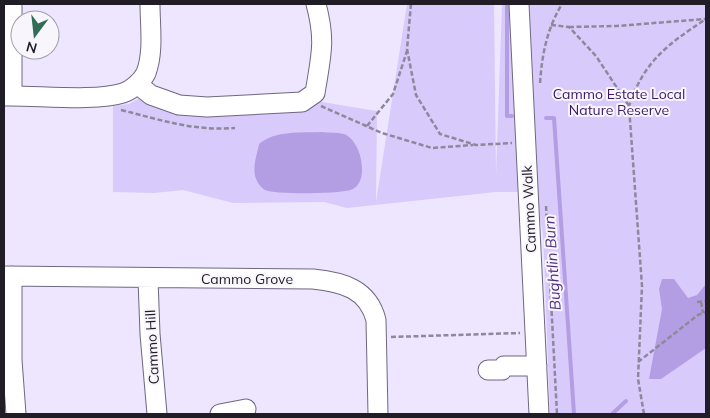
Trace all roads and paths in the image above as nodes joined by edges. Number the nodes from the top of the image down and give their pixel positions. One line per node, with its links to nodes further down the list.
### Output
1 (12, 4): 13 (street)
2 (150, 4): 11 (street)
3 (316, 4): 14 (street)
4 (411, 4): 10 (path)
5 (519, 4): 19 (street, Cammo Walk)
6 (562, 4): 8 (path)
7 (706, 19): 9 (path); 15 (path)
8 (551, 25): 9 (path); 12 (path)
9 (569, 27): 15 (path)
10 (407, 49): 17 (path); 20 (path)
11 (137, 84): 13 (street); 14 (street)
12 (540, 91)
13 (8, 96)
14 (309, 99): 17 (path)
15 (629, 106): 32 (path)
16 (115, 109): 18 (path)
17 (367, 126): 20 (path)
18 (235, 128)
19 (525, 142): 20 (path); 30 (street, Cammo Walk)
20 (476, 145)
21 (545, 200): 22 (path)
22 (548, 248)
23 (549, 275): 41 (path)
24 (8, 276): 25 (street, Cammo Grove); 36 (street)
25 (148, 279): 31 (street, Cammo Grove); 37 (street, Cammo Hill)
26 (706, 301): 28 (path)
27 (697, 302): 28 (path)
28 (701, 302): 29 (path)
29 (705, 312): 32 (path)
30 (535, 332): 31 (path); 33 (street, Cammo Walk)
31 (377, 338): 39 (street, Cammo Grove)
32 (638, 362): 42 (path)
33 (537, 366): 34 (street); 40 (street, Cammo Walk)
34 (488, 370)
35 (246, 409): 38 (street)
36 (16, 414)
37 (157, 414)
38 (220, 414)
39 (378, 414)
40 (539, 414)
41 (557, 414)
42 (644, 414)

